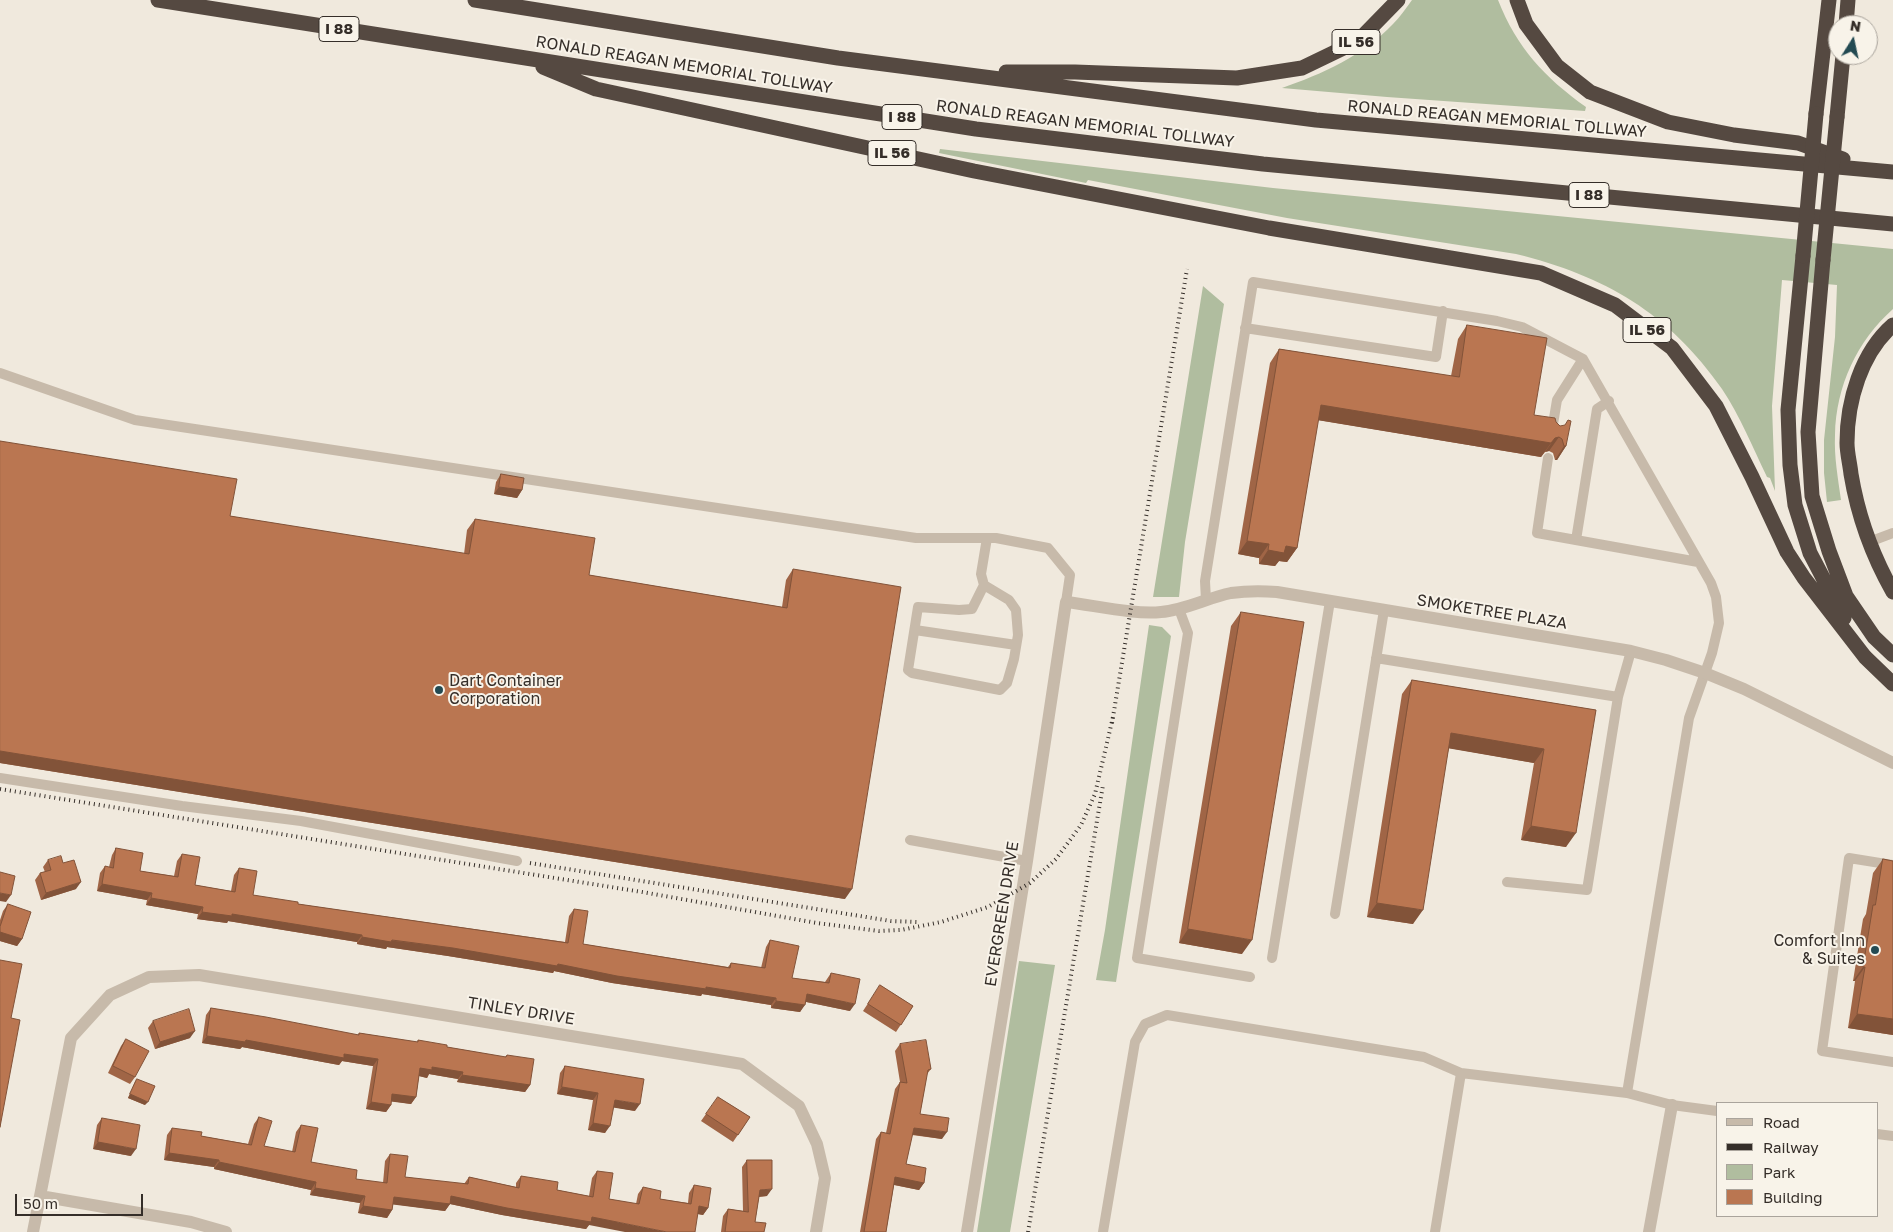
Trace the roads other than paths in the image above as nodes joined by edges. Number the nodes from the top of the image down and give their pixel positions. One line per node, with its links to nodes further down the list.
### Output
1 (158, 0): 8 (highway, RONALD REAGAN MEMORIAL TOLLWAY / I 88)
2 (475, 0): 10 (highway, RONALD REAGAN MEMORIAL TOLLWAY)
3 (1398, 0): 10 (highway, IL 56)
4 (1517, 0): 11 (highway)
5 (1829, 0): 38 (highway, bridge)
6 (1848, 0): 7 (highway)
7 (1847, 15)
8 (520, 58): 13 (highway, RONALD REAGAN MEMORIAL TOLLWAY / I 88); 38 (highway, IL 56)
9 (1842, 65): 37 (highway, bridge)
10 (944, 72): 11 (highway, RONALD REAGAN MEMORIAL TOLLWAY)
11 (1876, 170): 12 (highway, RONALD REAGAN MEMORIAL TOLLWAY)
12 (1893, 172)
13 (1893, 224)
14 (1443, 311): 16 (lane); 16 (lane); 17 (lane)
15 (1893, 325): 25 (highway)
16 (1245, 328): 29 (lane)
17 (1583, 359): 19 (lane); 20 (lane)
18 (0, 373): 23 (lane)
19 (1608, 401): 24 (lane); 26 (lane)
20 (1552, 433)
21 (1548, 458): 24 (lane)
22 (1893, 533): 25 (lane)
23 (986, 538): 27 (lane); 31 (lane)
24 (1576, 540): 26 (lane)
25 (1869, 542): 28 (highway)
26 (1698, 562): 40 (lane)
27 (984, 585): 34 (lane); 35 (lane)
28 (1893, 592)
29 (1206, 600): 30 (street, SMOKETREE PLAZA); 32 (street, SMOKETREE PLAZA)
30 (1330, 601): 33 (street, SMOKETREE PLAZA); 51 (lane)
31 (1066, 602): 32 (street, SMOKETREE PLAZA); 47 (street, EVERGREEN DRIVE)
32 (1179, 609): 52 (lane)
33 (1384, 610): 36 (street, SMOKETREE PLAZA); 39 (lane)
34 (915, 630): 35 (lane); 35 (lane)
35 (1016, 645)
36 (1632, 651): 40 (street, SMOKETREE PLAZA); 42 (lane)
37 (1893, 655)
38 (1865, 657): 41 (highway, IL 56)
39 (1376, 658): 42 (lane); 50 (lane)
40 (1704, 673): 43 (street, SMOKETREE PLAZA); 55 (lane)
41 (1893, 684)
42 (1618, 697): 49 (lane)
43 (1893, 763)
44 (0, 778): 46 (lane)
45 (910, 840): 47 (lane)
46 (517, 861)
47 (1027, 861): 64 (street, EVERGREEN DRIVE)
48 (1893, 865): 53 (lane)
49 (1507, 882)
50 (1335, 914)
51 (1272, 958)
52 (1250, 977)
53 (1893, 1062)
54 (1461, 1073): 55 (lane); 65 (lane); 66 (lane)
55 (1627, 1093): 56 (lane)
56 (1672, 1105): 57 (lane); 67 (street)
57 (1716, 1111)
58 (1878, 1134): 59 (lane)
59 (1893, 1136)
60 (40, 1196): 61 (street); 62 (street); 63 (street, TINLEY DRIVE)
61 (33, 1232)
62 (226, 1232)
63 (816, 1232)
64 (967, 1232)
65 (1103, 1232)
66 (1435, 1232)
67 (1649, 1232)

